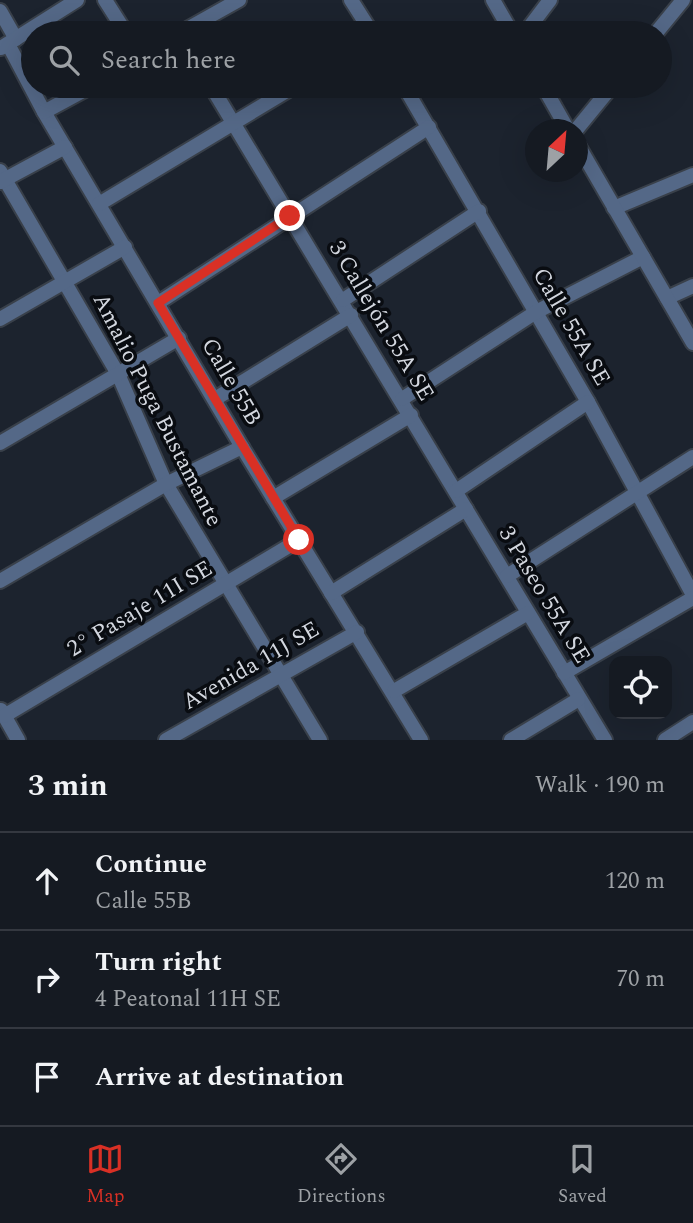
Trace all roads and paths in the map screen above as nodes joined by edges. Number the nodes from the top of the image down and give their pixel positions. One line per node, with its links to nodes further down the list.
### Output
1 (77, 0): 9 (street)
2 (105, 0): 10 (street)
3 (351, 0): 12 (street)
4 (493, 0): 13 (street)
5 (550, 0): 14 (street)
6 (683, 0): 15 (street)
7 (231, 2): 11 (street)
8 (0, 11): 16 (street, Calle 55B)
9 (44, 21)
10 (118, 21)
11 (200, 21)
12 (364, 21)
13 (505, 21)
14 (534, 21)
15 (666, 21)
16 (8, 44): 17 (street, Calle 55B)
17 (21, 69)
18 (37, 98): 25 (street, Calle 55B)
19 (70, 98): 25 (street)
20 (218, 98): 28 (street, 3 Callejón 55A SE)
21 (276, 98): 28 (street)
22 (411, 98): 29 (street, Calle 55A SE)
23 (550, 98): 26 (street)
24 (602, 98): 27 (street)
25 (44, 112): 30 (street, Calle 55B)
26 (562, 119)
27 (585, 119)
28 (233, 125): 34 (street); 37 (street, 3 Callejón 55A SE)
29 (429, 127): 36 (street, Calle 55A SE); 37 (street)
30 (65, 147): 33 (street); 34 (street, Calle 55B)
31 (588, 162): 35 (street)
32 (693, 175): 35 (street)
33 (2, 177): 40 (street, Amalio Puga Bustamante)
34 (99, 204): 38 (street, Calle 55B)
35 (614, 208): 39 (street)
36 (479, 211): 43 (street); 45 (street, Calle 55A SE)
37 (290, 216): 43 (street, 3 Callejón 55A SE); 44 (street)
38 (125, 247): 40 (street); 44 (street, Calle 55B)
39 (643, 257): 42 (street); 45 (street)
40 (65, 282): 47 (street); 50 (street, Amalio Puga Bustamante)
41 (693, 286): 42 (street)
42 (667, 298): 49 (street)
43 (343, 300): 46 (street, 3 Callejón 55A SE)
44 (158, 303): 48 (street, Calle 55B)
45 (536, 312): 52 (street); 53 (street, Calle 55A SE)
46 (351, 315): 51 (street); 52 (street, 3 Callejón 55A SE)
47 (0, 319)
48 (179, 338): 50 (street); 51 (street, Calle 55B)
49 (693, 343)
50 (118, 374): 55 (street); 58 (street, Amalio Puga Bustamante)
51 (215, 399): 56 (street, Calle 55B)
52 (402, 399): 54 (street, 3 Callejón 55A SE)
53 (588, 402): 59 (street); 60 (street, Calle 55A SE)
54 (411, 415): 59 (street, 3 Callejón 55A SE); 61 (street)
55 (0, 443)
56 (242, 447): 58 (street); 61 (street, Calle 55B)
57 (693, 457): 60 (street)
58 (166, 484): 65 (street); 66 (street, Amalio Puga Bustamante)
59 (456, 491): 62 (street, 3 Callejón 55A SE)
60 (638, 494): 64 (street); 68 (street, Calle 55A SE)
61 (273, 498): 63 (street, Calle 55B)
62 (466, 509): 64 (street, 3 Paseo 55A SE); 67 (street)
63 (299, 540): 66 (street, 2° Pasaje 11I SE); 67 (street, Calle 55B)
64 (507, 576): 69 (street, 3 Paseo 55A SE)
65 (0, 581)
66 (225, 585): 72 (street, Amalio Puga Bustamante); 75 (street, 2° Pasaje 11I SE)
67 (331, 593): 70 (street, Calle 55B)
68 (693, 597): 71 (street)
69 (528, 613): 71 (street, 3 Paseo 55A SE); 73 (street)
70 (357, 632): 72 (street, Avenida 11J SE); 73 (street, Calle 55B)
71 (564, 673): 74 (street, 3 Paseo 55A SE)
72 (281, 676): 79 (street, Avenida 11J SE); 80 (street, Amalio Puga Bustamante)
73 (394, 691): 77 (street, Calle 55B)
74 (579, 699): 81 (street); 82 (street, 3 Paseo 55A SE)
75 (2, 712): 78 (street)
76 (693, 722): 83 (street)
77 (419, 739)
78 (18, 740)
79 (166, 740)
80 (320, 740)
81 (511, 740)
82 (605, 740)
83 (665, 740)

